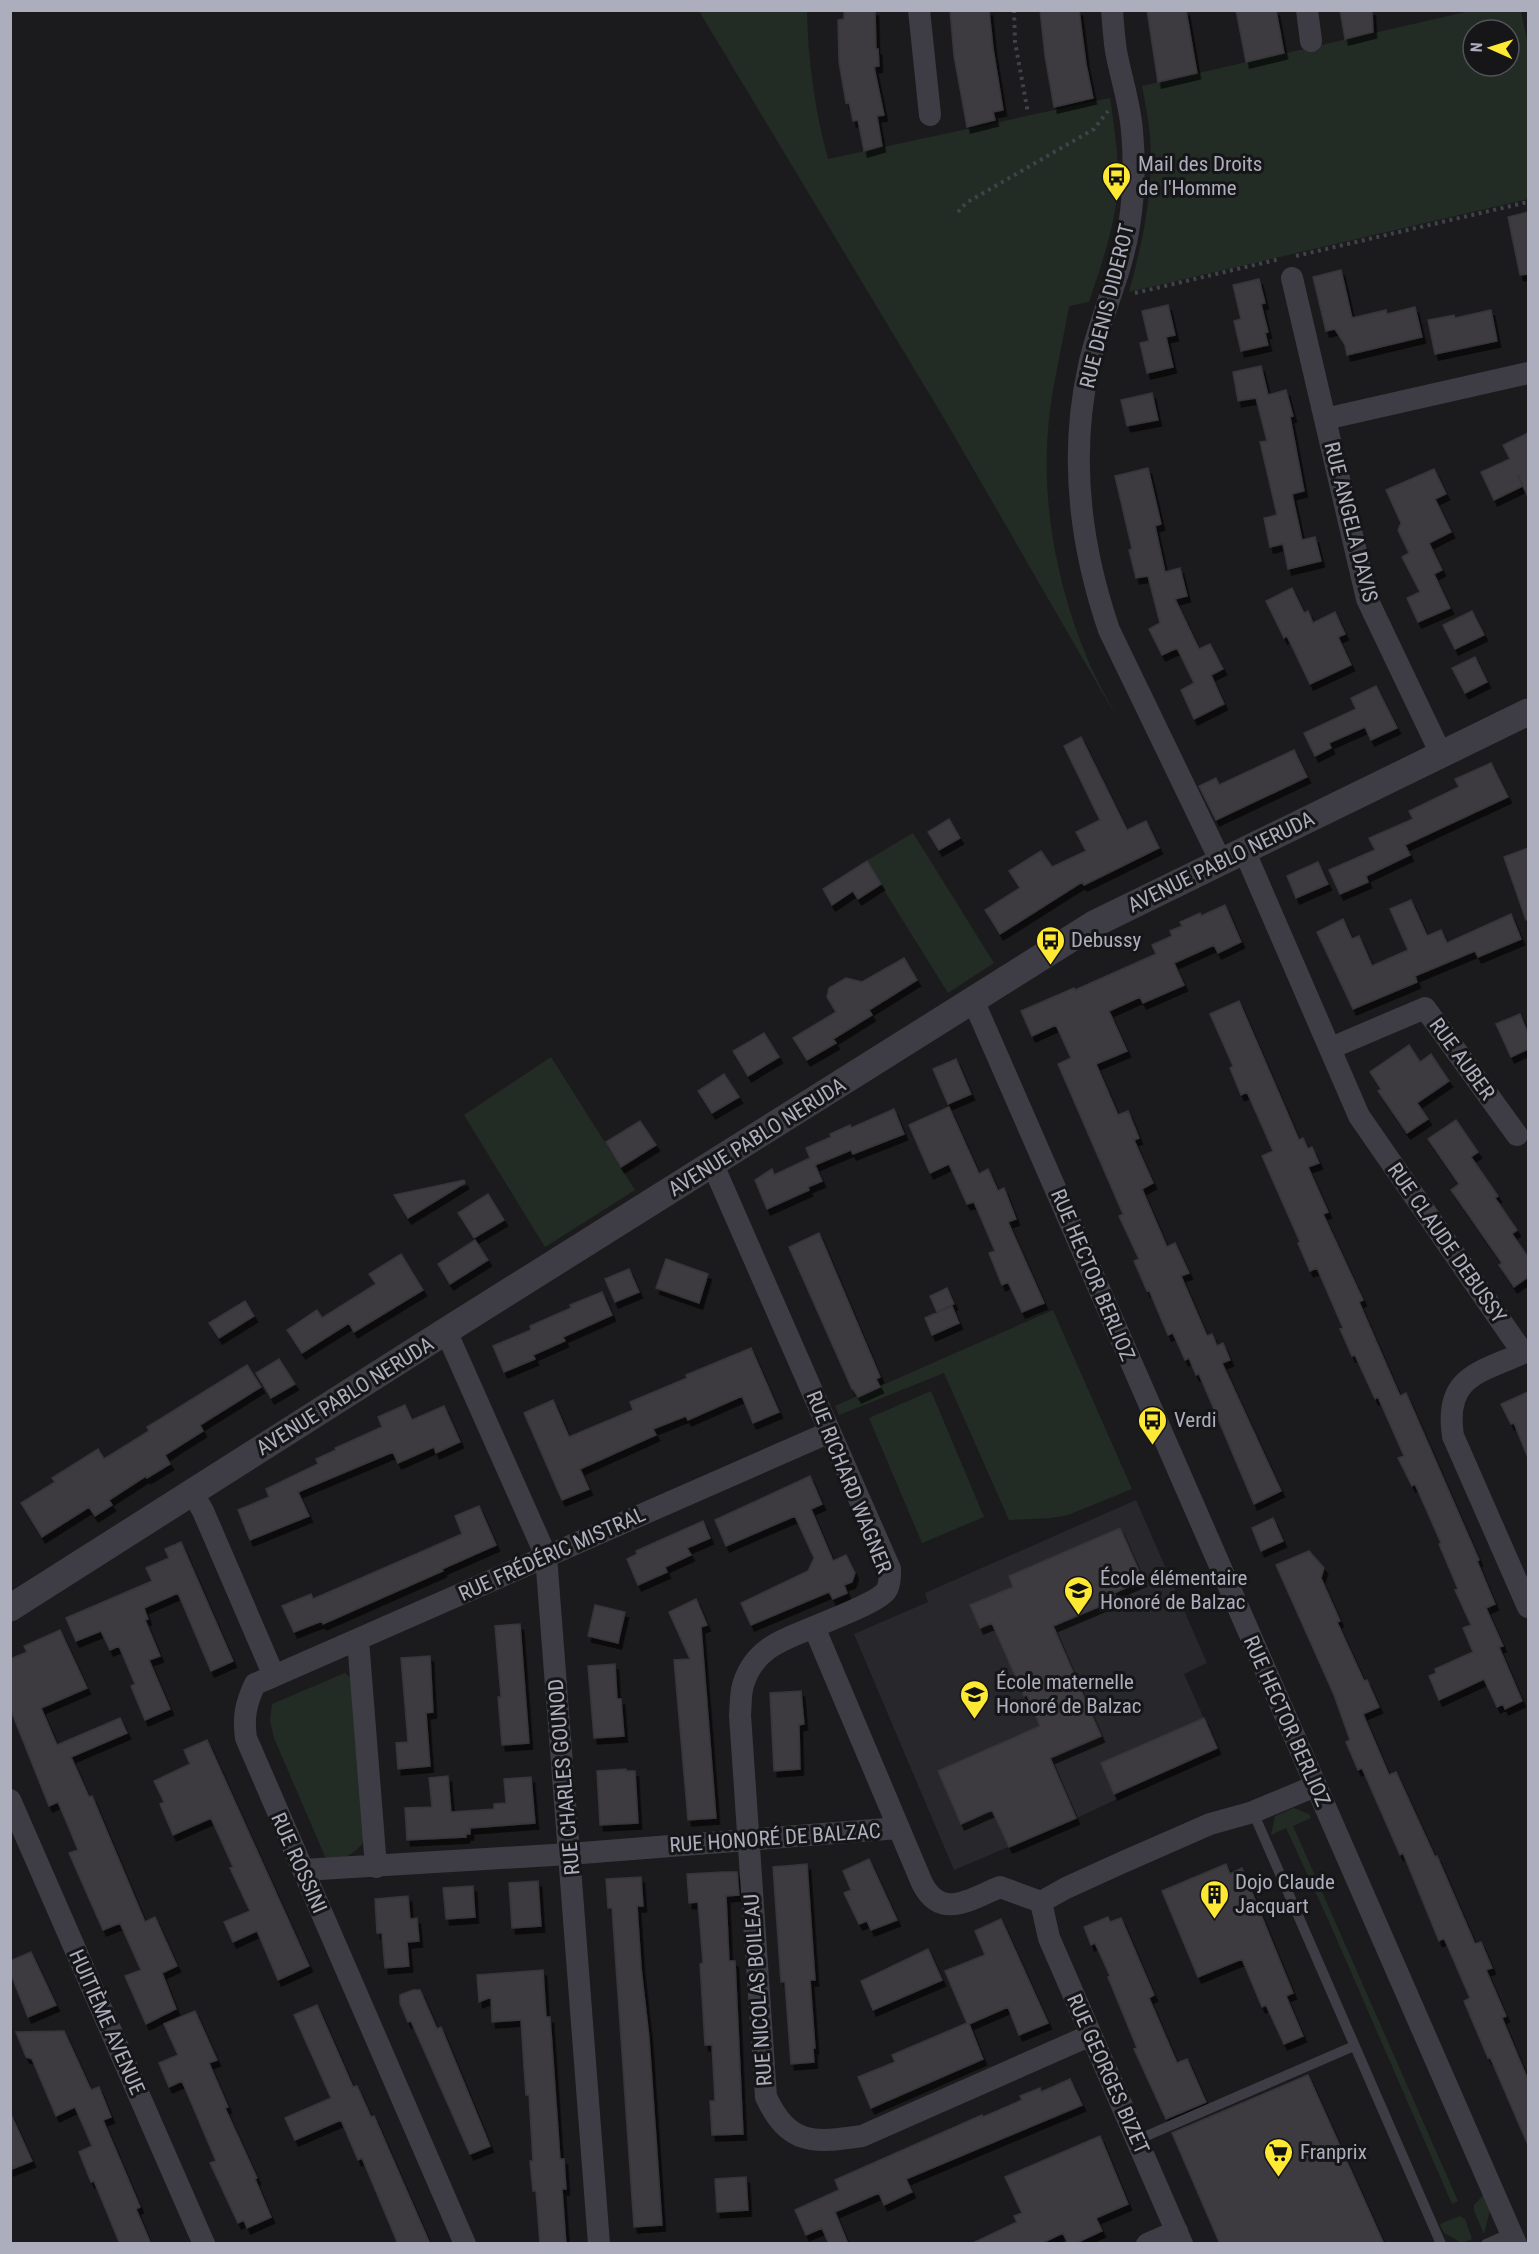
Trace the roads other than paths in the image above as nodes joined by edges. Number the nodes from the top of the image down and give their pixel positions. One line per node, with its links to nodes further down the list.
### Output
1 (919, 10): 5 (street)
2 (1112, 10): 11 (street, RUE DENIS DIDEROT)
3 (1307, 10): 4 (street)
4 (1311, 41)
5 (930, 116)
6 (1292, 278): 8 (street, RUE ANGELA DAVIS)
7 (1528, 373): 8 (street)
8 (1325, 419): 10 (street, RUE ANGELA DAVIS)
9 (1528, 712): 10 (street, AVENUE PABLO NERUDA)
10 (1441, 754): 11 (street, AVENUE PABLO NERUDA)
11 (1233, 856): 12 (street, AVENUE PABLO NERUDA); 13 (street, RUE CLAUDE DEBUSSY)
12 (973, 1000): 15 (street, AVENUE PABLO NERUDA); 26 (street, RUE HECTOR BERLIOZ)
13 (1331, 1048): 14 (street, RUE AUBER); 17 (street, RUE CLAUDE DEBUSSY)
14 (1517, 1136)
15 (713, 1165): 16 (street, AVENUE PABLO NERUDA); 18 (street, RUE RICHARD WAGNER)
16 (446, 1331): 19 (street, AVENUE PABLO NERUDA); 20 (street, RUE CHARLES GOUNOD)
17 (1526, 1352): 21 (street, RUE CLAUDE DEBUSSY)
18 (830, 1432): 20 (street, RUE FRÉDÉRIC MISTRAL); 23 (street, RUE RICHARD WAGNER)
19 (192, 1492): 22 (street, AVENUE PABLO NERUDA); 25 (street)
20 (546, 1556): 24 (street, RUE FRÉDÉRIC MISTRAL); 31 (street, RUE CHARLES GOUNOD)
21 (1526, 1592)
22 (10, 1608)
23 (814, 1627): 29 (street); 30 (street, RUE NICOLAS BOILEAU)
24 (358, 1640): 25 (street, RUE FRÉDÉRIC MISTRAL); 32 (street)
25 (274, 1676): 33 (street, RUE ROSSINI)
26 (1315, 1786): 28 (street); 39 (street, RUE HECTOR BERLIOZ)
27 (10, 1800): 40 (street, HUITIÈME AVENUE)
28 (1252, 1812): 34 (street); 36 (lane)
29 (899, 1828): 30 (street, RUE HONORÉ DE BALZAC); 34 (street, RUE HONORÉ DE BALZAC)
30 (747, 1839): 31 (street, RUE HONORÉ DE BALZAC); 35 (street, RUE NICOLAS BOILEAU)
31 (570, 1854): 32 (street, RUE HONORÉ DE BALZAC); 42 (street, RUE CHARLES GOUNOD)
32 (376, 1867): 33 (street, RUE HONORÉ DE BALZAC)
33 (303, 1870): 41 (street, RUE ROSSINI)
34 (1041, 1902): 35 (street, RUE GEORGES BIZET)
35 (1091, 2035): 37 (street, RUE GEORGES BIZET)
36 (1354, 2046): 37 (lane); 44 (lane)
37 (1137, 2140): 38 (street, RUE GEORGES BIZET)
38 (1179, 2237): 43 (street)
39 (1514, 2238): 45 (lane)
40 (204, 2244)
41 (465, 2244)
42 (599, 2244)
43 (1147, 2244)
44 (1441, 2244)
45 (1486, 2244)

